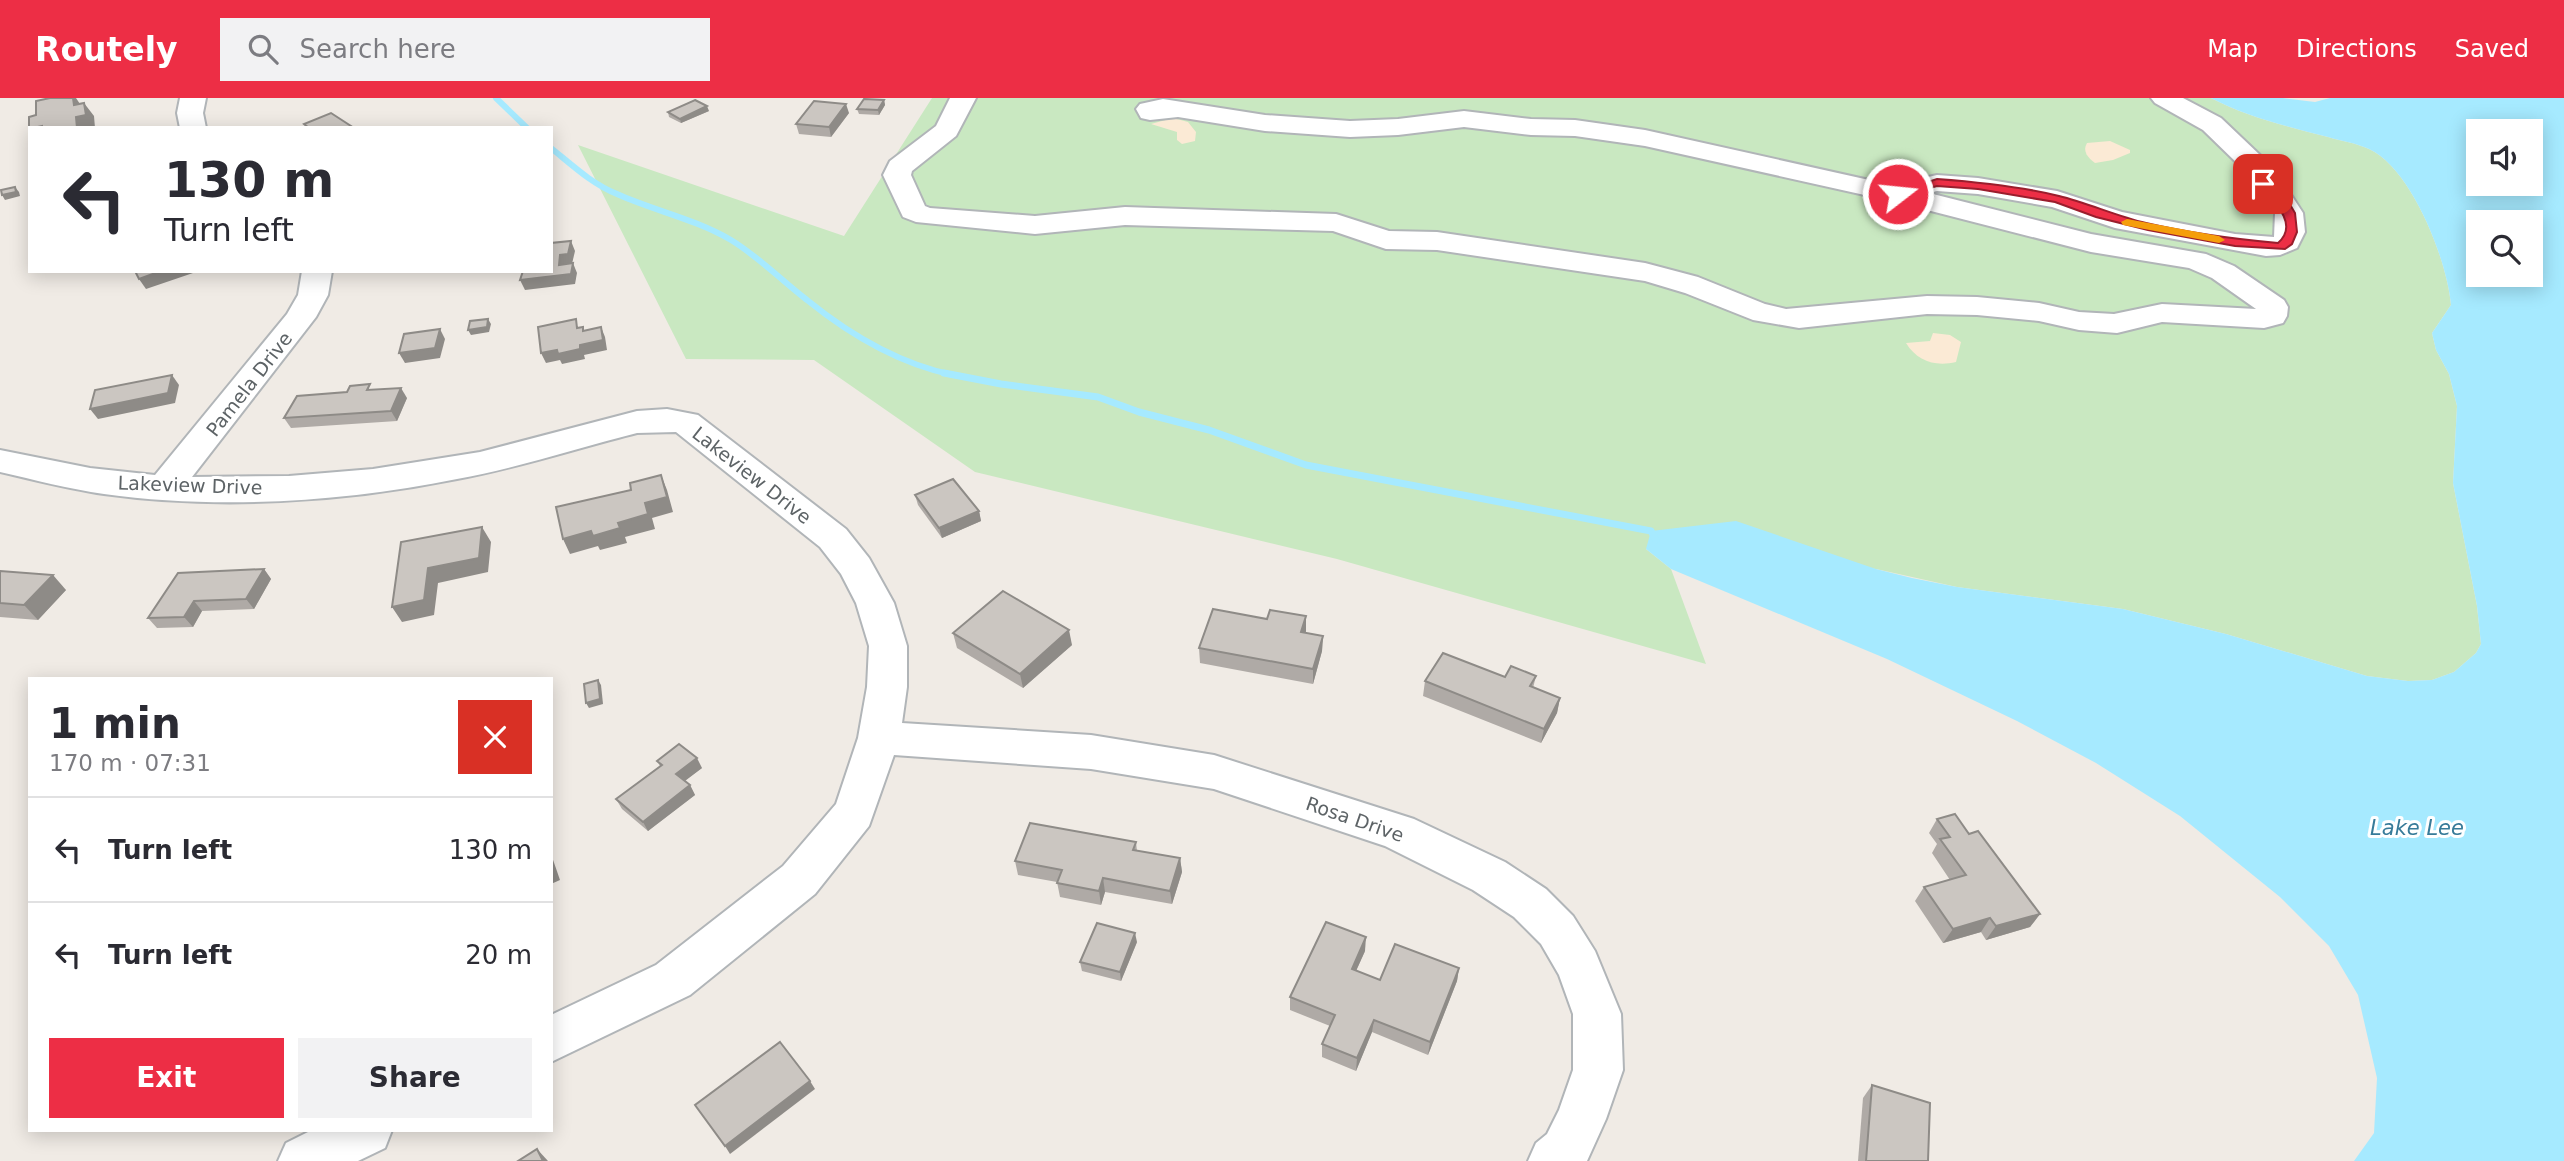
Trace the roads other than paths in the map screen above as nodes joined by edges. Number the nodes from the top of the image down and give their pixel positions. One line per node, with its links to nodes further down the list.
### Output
1 (193, 98): 5 (street)
2 (963, 98): 6 (street)
3 (2164, 98): 6 (street)
4 (1176, 110): 6 (street)
5 (193, 126)
6 (1898, 194)
7 (317, 273): 9 (street, Pamela Drive)
8 (0, 461): 9 (street, Lakeview Drive)
9 (164, 488): 10 (street, Lakeview Drive)
10 (879, 738): 11 (street, Lakeview Drive); 14 (street, Rosa Drive)
11 (553, 1038)
12 (363, 1132): 13 (street)
13 (304, 1161)
14 (1554, 1161)

